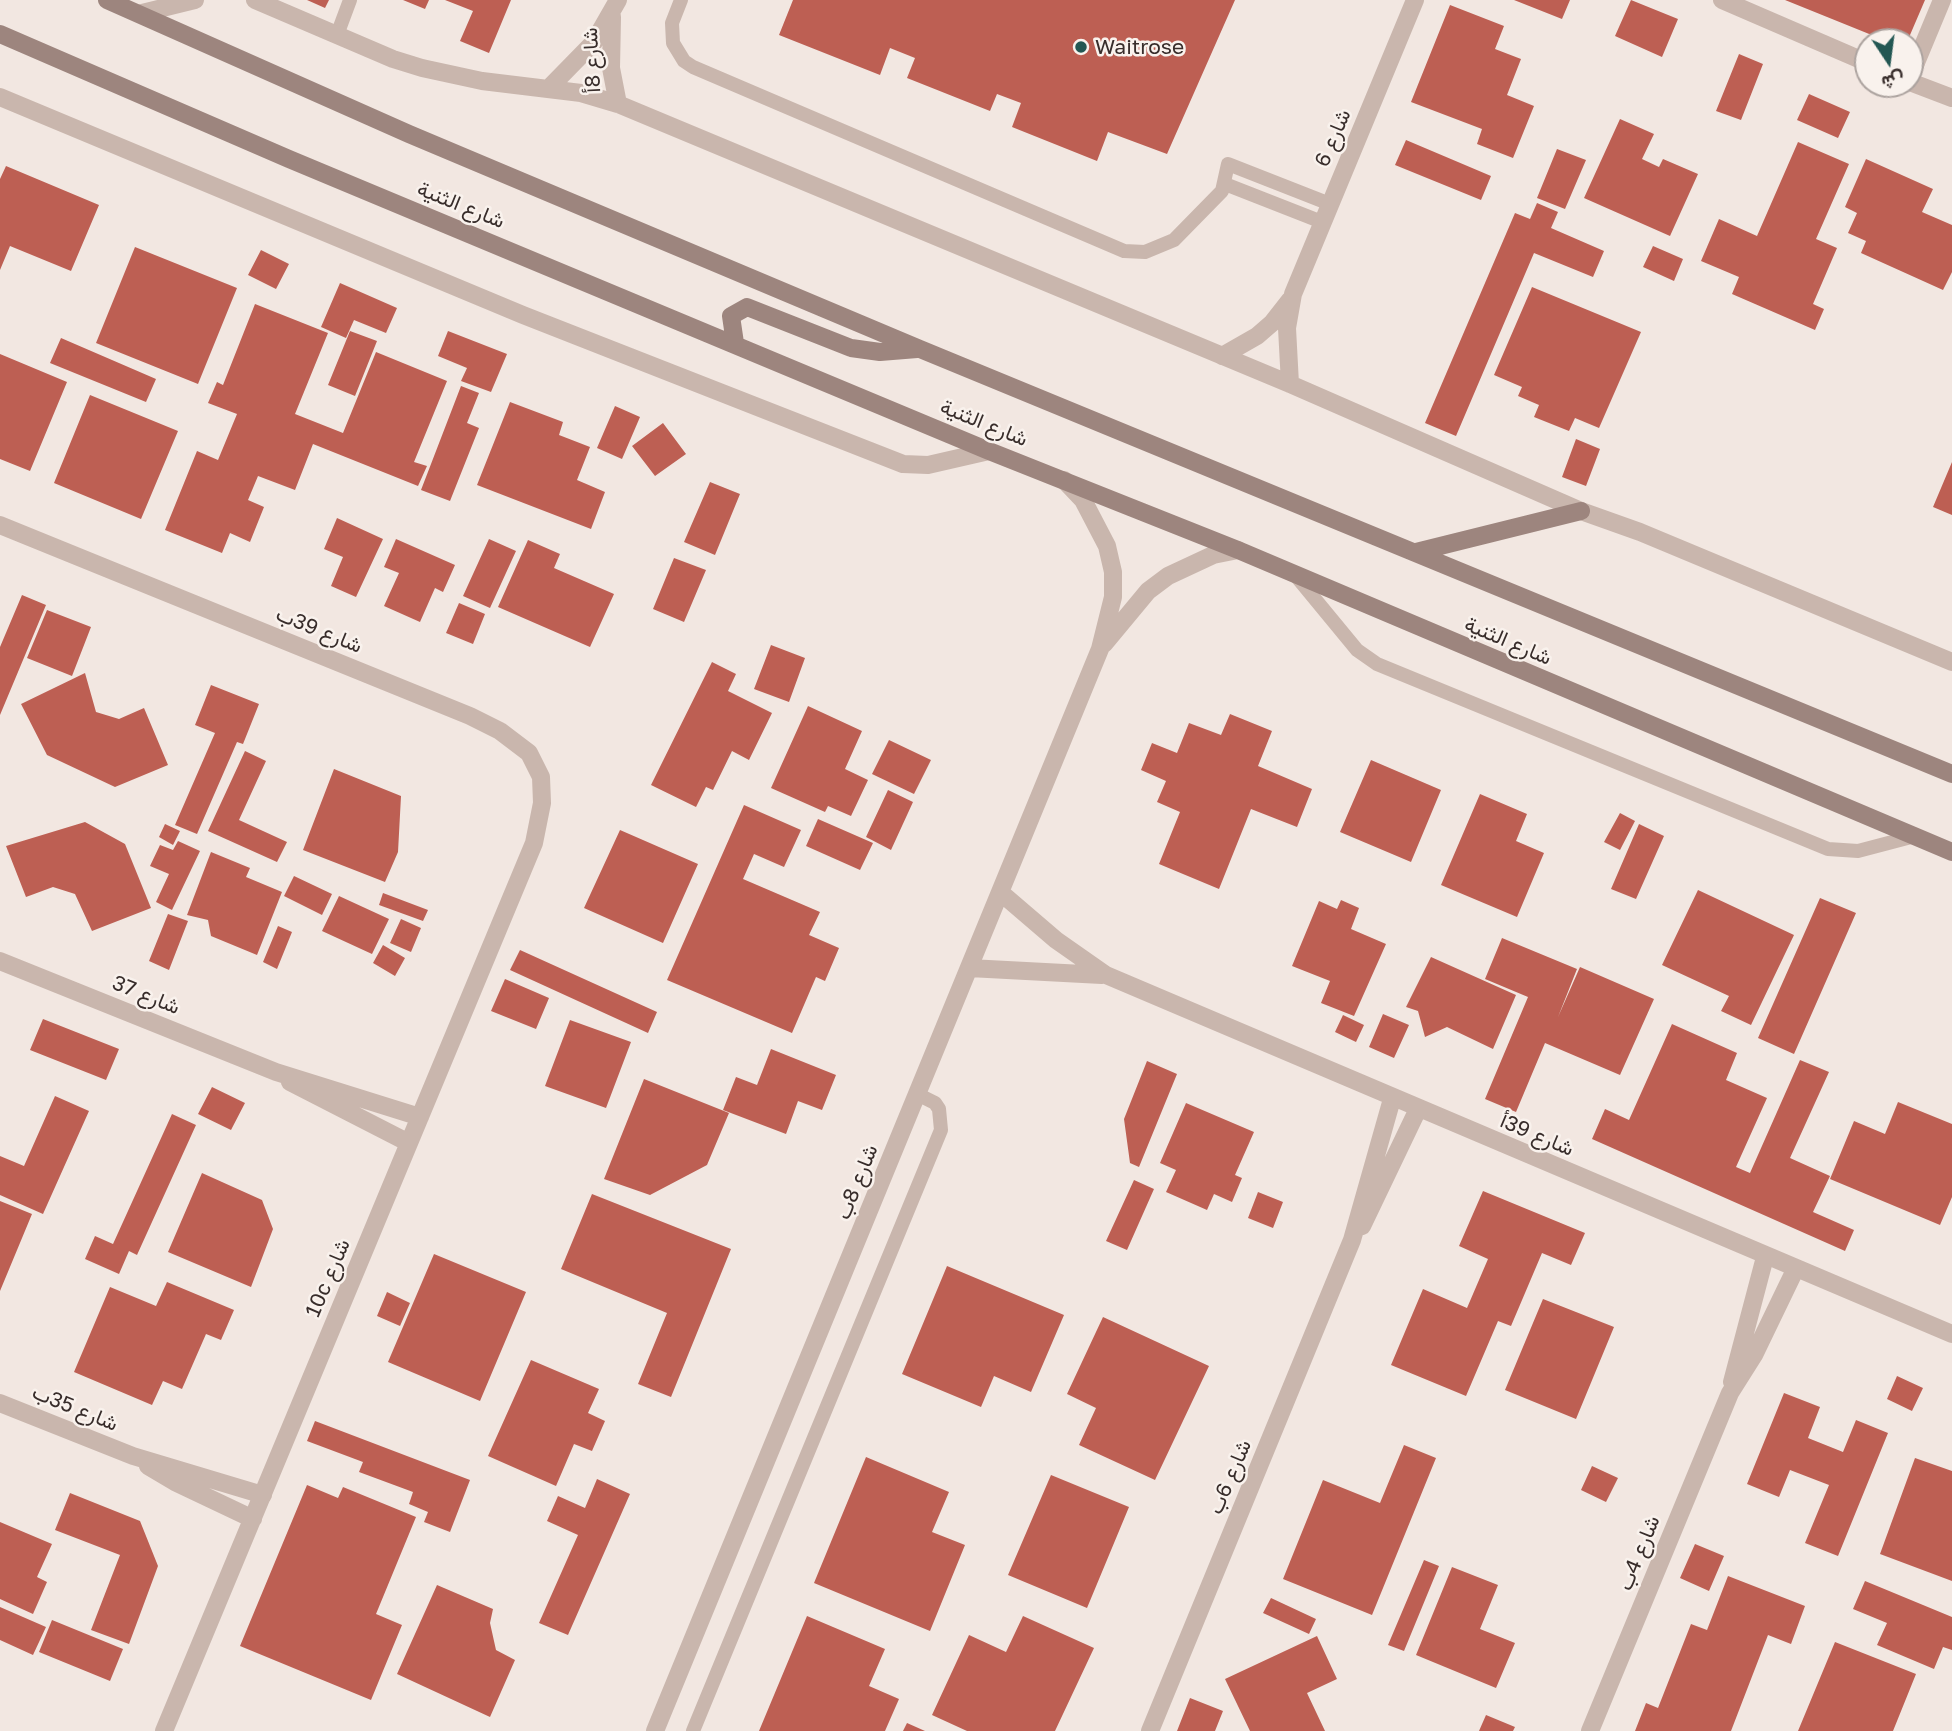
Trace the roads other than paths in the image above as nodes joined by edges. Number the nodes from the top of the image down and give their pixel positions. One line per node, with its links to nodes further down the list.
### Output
1 (195, 0): 10 (street)
2 (255, 0): 12 (street)
3 (350, 0): 12 (lane)
4 (681, 0): 20 (lane)
5 (1415, 0): 21 (street, شارع 6)
6 (1722, 0): 14 (street)
7 (1942, 0): 13 (street)
8 (115, 2): 10 (main road, شارع الثنية)
9 (615, 7): 16 (street, شارع 8أ); 19 (street, شارع 8أ)
10 (142, 13): 25 (main road, شارع الثنية)
11 (0, 34): 24 (main road, شارع الثنية)
12 (337, 35): 16 (street)
13 (1924, 44)
14 (1854, 57)
15 (1924, 85): 18 (street)
16 (549, 88): 19 (street)
17 (0, 97): 28 (street)
18 (1952, 98)
19 (618, 104): 26 (street)
20 (1225, 184): 21 (lane); 22 (lane)
21 (1330, 204): 22 (street, شارع 6)
22 (1322, 222): 23 (street, شارع 6)
23 (1293, 294): 26 (street, شارع 6); 27 (street, شارع 6)
24 (734, 343): 25 (main road); 28 (main road, شارع الثنية)
25 (920, 349): 33 (main road, شارع الثنية)
26 (1222, 356): 27 (street)
27 (1290, 384): 30 (street)
28 (989, 450): 29 (main road, شارع الثنية)
29 (1064, 480): 32 (main road, شارع الثنية); 35 (street, شارع 8ب)
30 (1581, 511): 33 (main road); 36 (street)
31 (0, 525): 39 (street, شارع 39ب)
32 (1237, 550): 34 (main road, شارع الثنية); 35 (street, شارع 8ب)
33 (1416, 552): 37 (main road, شارع الثنية)
34 (1296, 576): 38 (main road, شارع الثنية); 38 (lane)
35 (1100, 649): 41 (street, شارع 8ب)
36 (1952, 662)
37 (1952, 774)
38 (1915, 836): 40 (main road, شارع الثنية)
39 (534, 843): 49 (street, 10c شارع)
40 (1952, 852)
41 (1000, 892): 43 (street, شارع 8ب); 44 (street, شارع 39أ)
42 (0, 961): 45 (street, شارع 37)
43 (969, 968): 44 (street, شارع 39أ); 46 (street, شارع 8ب)
44 (1106, 975): 47 (street, شارع 39أ)
45 (276, 1072): 49 (street, شارع 37); 50 (street, شارع 37)
46 (917, 1094): 61 (street, شارع 8ب); 62 (lane)
47 (1392, 1099): 48 (street, شارع 39أ); 51 (street, شارع 6ب)
48 (1418, 1109): 51 (street, شارع 6ب); 52 (street, شارع 39أ)
49 (420, 1117): 50 (street, 10c شارع)
50 (409, 1143): 58 (street, 10c شارع)
51 (1352, 1240): 63 (street, شارع 6ب)
52 (1765, 1257): 53 (street, شارع 39أ); 55 (street, شارع 4ب)
53 (1795, 1270): 54 (street, شارع 39أ); 55 (street, شارع 4ب)
54 (1952, 1334)
55 (1730, 1393): 64 (street, شارع 4ب)
56 (0, 1403): 57 (street, شارع 35ب)
57 (133, 1456): 58 (street, شارع 35ب); 59 (street, شارع 35ب)
58 (263, 1495): 59 (street, 10c شارع)
59 (253, 1519): 60 (street, 10c شارع)
60 (164, 1731)
61 (654, 1731)
62 (693, 1731)
63 (1150, 1731)
64 (1590, 1731)

